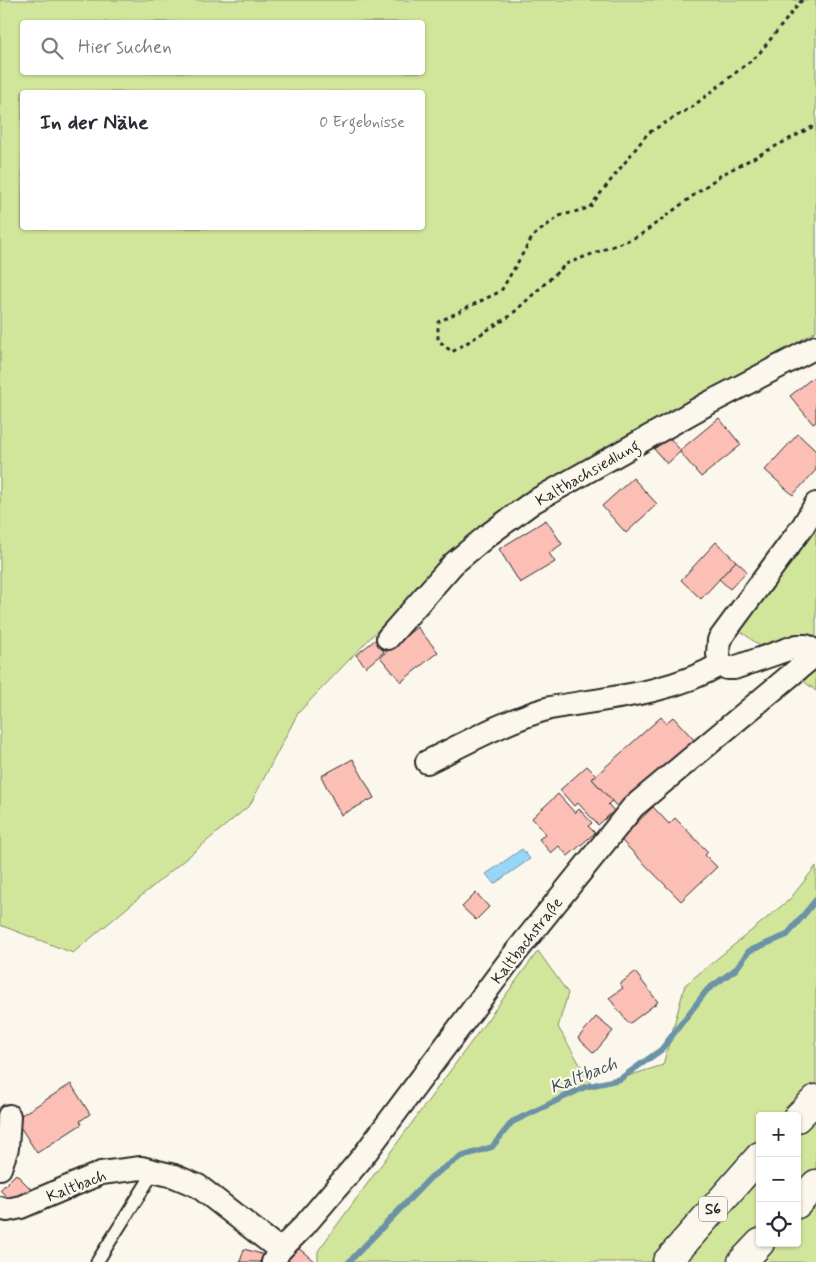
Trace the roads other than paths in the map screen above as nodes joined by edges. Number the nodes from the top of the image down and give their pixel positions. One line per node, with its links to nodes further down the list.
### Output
1 (816, 348): 3 (street, Kaltbachsiedlung)
2 (816, 504): 5 (street)
3 (388, 638)
4 (816, 653): 5 (street); 17 (street, Kaltbachstraße)
5 (721, 664): 6 (street)
6 (428, 762)
7 (816, 1099): 8 (highway)
8 (801, 1114)
9 (10, 1116): 11 (street)
10 (759, 1157): 19 (highway, S6)
11 (0, 1168)
12 (155, 1170): 15 (street, Kaltbach); 17 (street, Kaltbach); 18 (lane)
13 (816, 1184): 14 (highway)
14 (799, 1202)
15 (0, 1208)
16 (756, 1247): 20 (highway)
17 (277, 1256)
18 (97, 1262)
19 (667, 1262)
20 (742, 1262)

